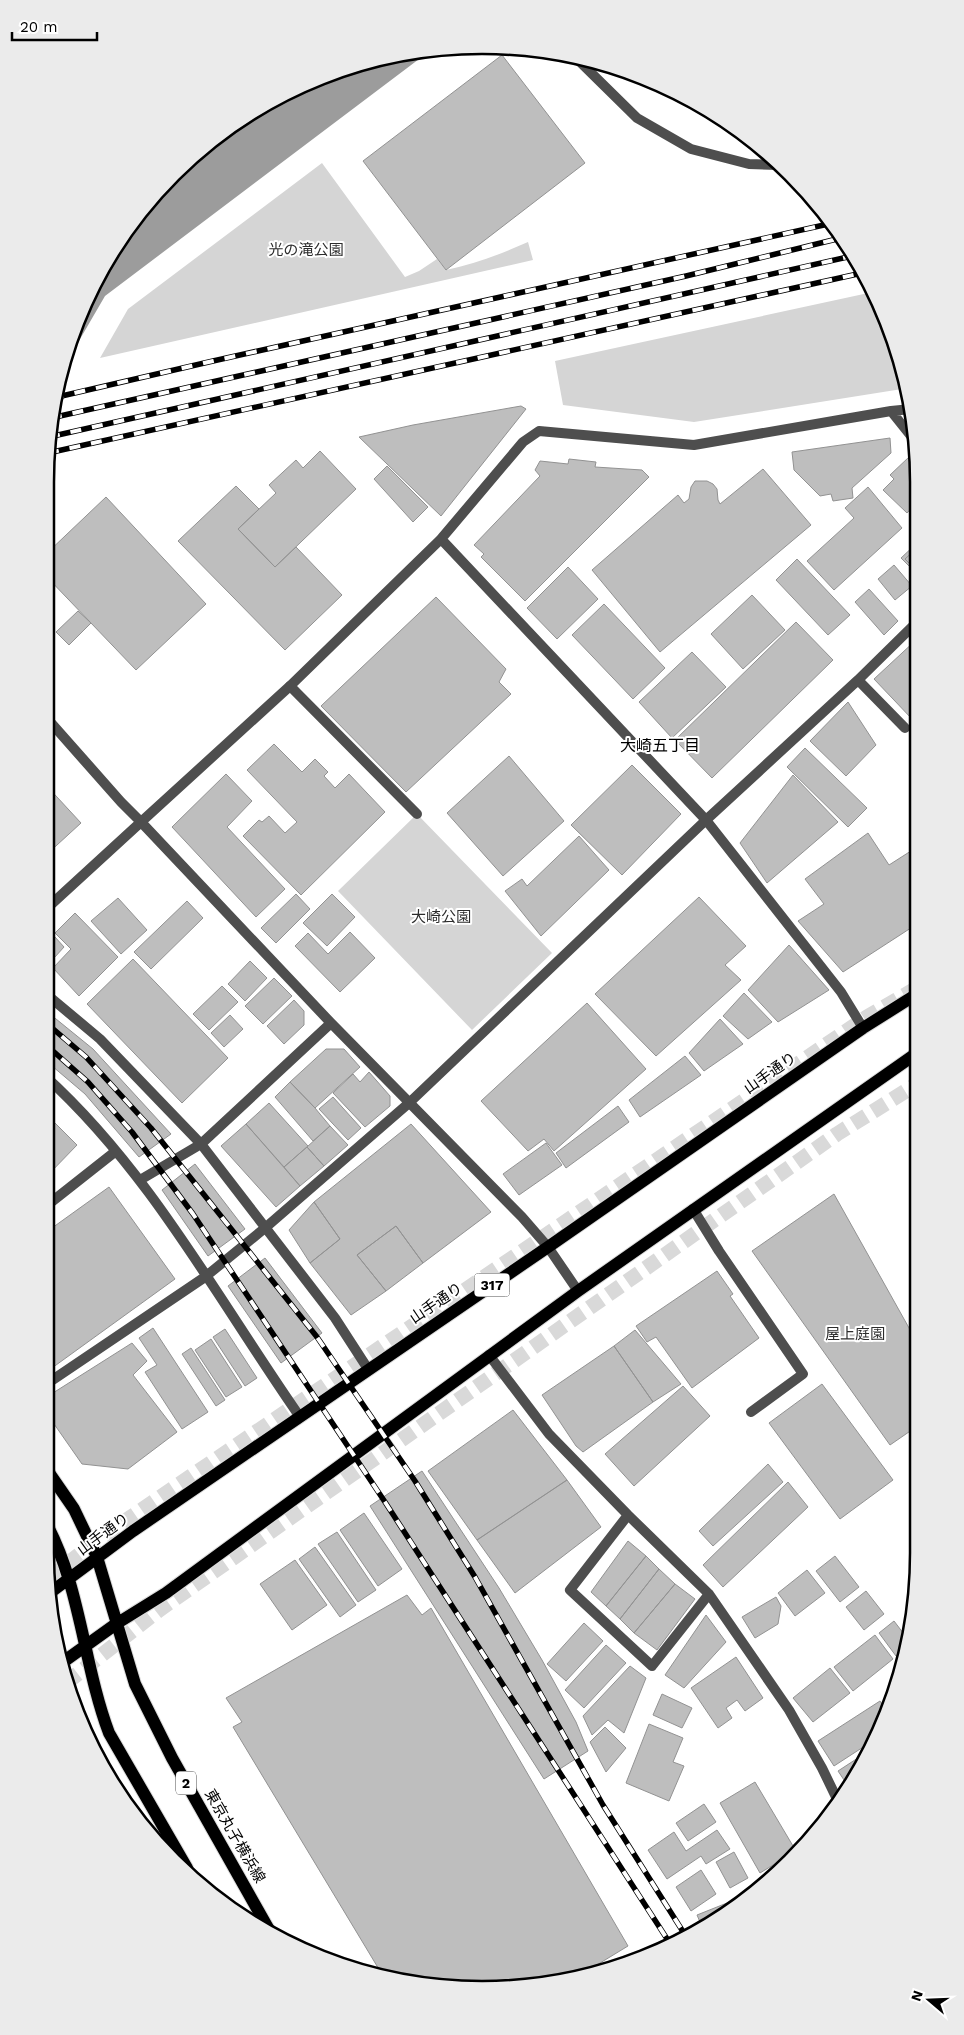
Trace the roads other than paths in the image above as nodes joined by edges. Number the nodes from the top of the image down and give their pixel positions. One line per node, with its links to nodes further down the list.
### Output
1 (584, 66): 2 (street)
2 (769, 165)
3 (904, 410): 4 (street)
4 (891, 411): 5 (street); 6 (street)
5 (907, 431)
6 (441, 539): 9 (street); 13 (street)
7 (910, 629): 8 (street)
8 (858, 680): 11 (street); 13 (street)
9 (290, 686): 12 (street); 14 (street)
10 (54, 726): 14 (street)
11 (905, 728)
12 (417, 814)
13 (706, 820): 19 (street); 22 (street)
14 (141, 822): 15 (street); 18 (street)
15 (54, 902)
16 (910, 998): 19 (main road, 山手通り / 317)
17 (54, 1001): 23 (street)
18 (331, 1022): 22 (street); 23 (street)
19 (863, 1028): 29 (main road, 山手通り / 317)
20 (910, 1058): 27 (main road)
21 (54, 1084): 24 (street)
22 (409, 1103): 28 (street); 29 (street)
23 (201, 1144): 25 (street); 28 (street)
24 (116, 1151): 25 (street); 26 (street)
25 (140, 1180): 30 (street)
26 (54, 1200)
27 (693, 1209): 31 (main road); 35 (street)
28 (265, 1228): 30 (street); 33 (street)
29 (548, 1247): 31 (street); 33 (main road, 山手通り / 317)
30 (205, 1277): 34 (street); 36 (street)
31 (578, 1291): 32 (main road)
32 (489, 1354): 38 (street); 44 (main road)
33 (368, 1369): 36 (main road, 山手通り / 317)
34 (54, 1379)
35 (751, 1412)
36 (300, 1417): 40 (main road, 山手通り / 317)
37 (54, 1480): 40 (main road, 東京丸子横浜線)
38 (628, 1515): 43 (street); 43 (street)
39 (54, 1542): 41 (main road)
40 (97, 1557): 41 (main road, 山手通り / 317); 44 (main road, 東京丸子横浜線 / 2)
41 (70, 1579): 42 (main road, 山手通り / 317); 45 (main road)
42 (56, 1589)
43 (709, 1594): 47 (street)
44 (116, 1624): 45 (main road); 49 (main road, 東京丸子横浜線 / 2)
45 (85, 1646): 46 (main road); 48 (main road)
46 (67, 1659)
47 (835, 1795)
48 (181, 1858)
49 (265, 1922)

